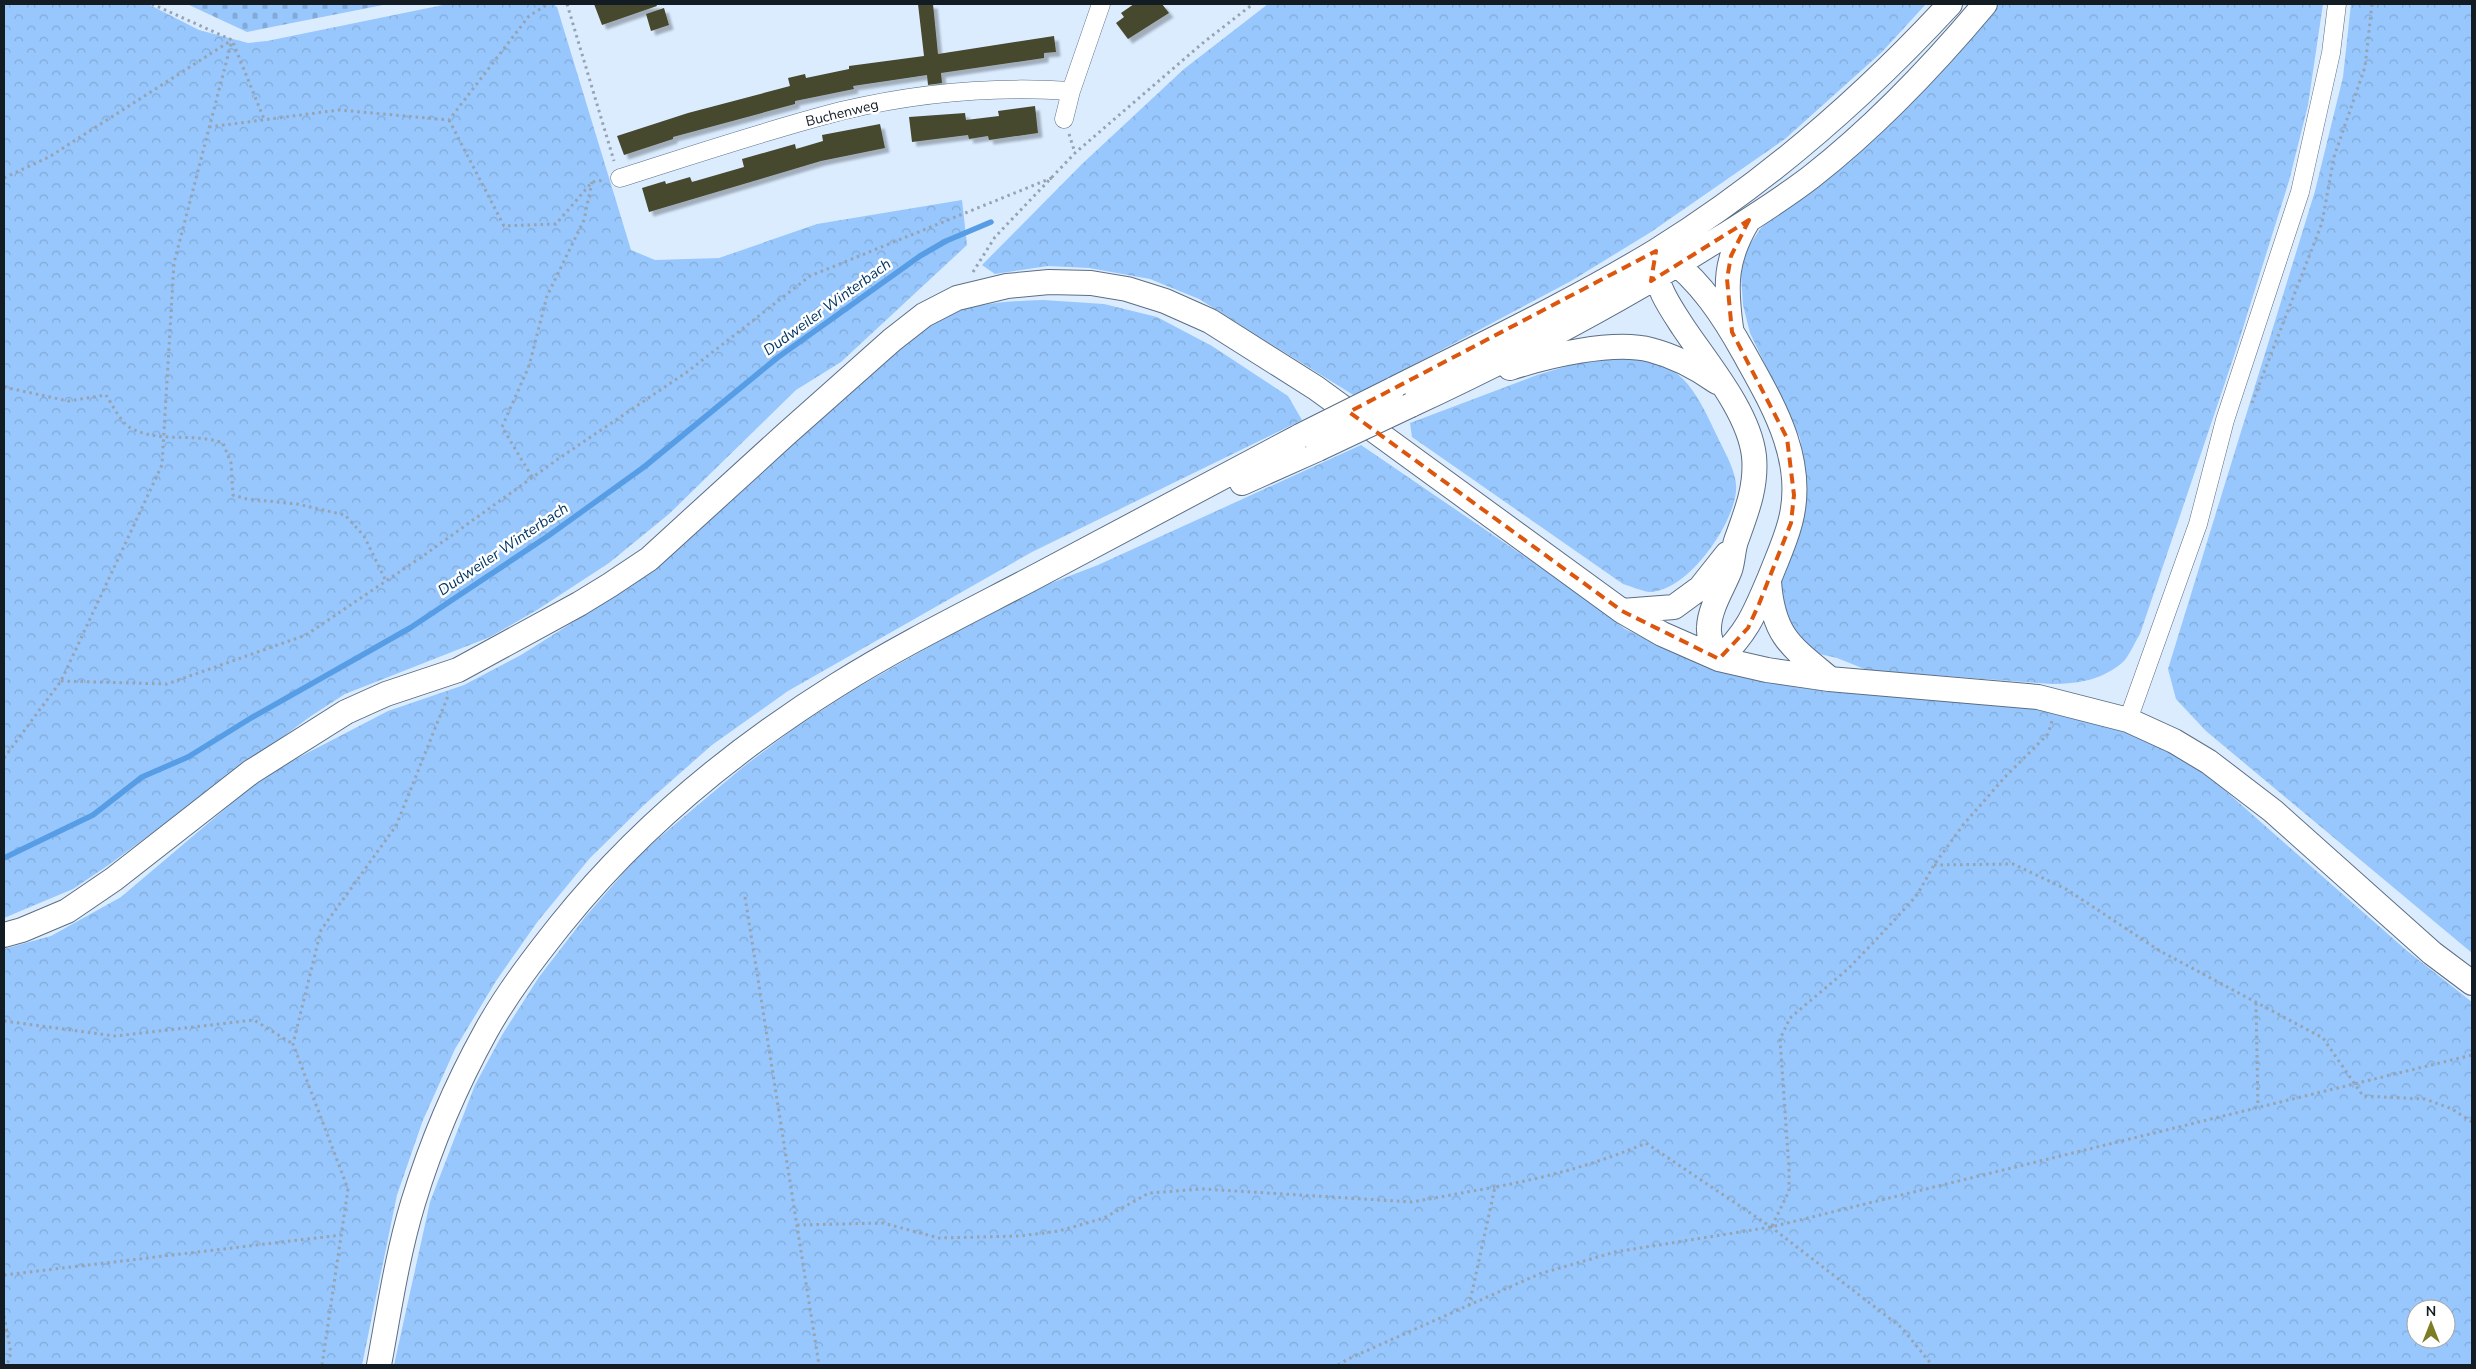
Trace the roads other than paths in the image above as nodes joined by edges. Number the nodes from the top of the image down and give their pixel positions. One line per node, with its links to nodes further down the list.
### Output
1 (1101, 4): 5 (street)
2 (1950, 4): 9 (main road)
3 (1984, 4): 8 (main road)
4 (2337, 4): 21 (street)
5 (1071, 91): 6 (street); 7 (street, Buchenweg)
6 (1064, 119)
7 (620, 178)
8 (1749, 220): 10 (main road); 12 (main road)
9 (1656, 251): 10 (main road); 11 (main road); 15 (main road, bridge)
10 (1678, 264): 11 (main road); 12 (main road)
11 (1656, 278): 13 (main road); 14 (main road)
12 (1732, 332): 17 (main road)
13 (1722, 386): 14 (main road); 16 (main road)
14 (1449, 387): 15 (main road, bridge)
15 (1309, 442): 24 (main road)
16 (1736, 542): 18 (main road); 19 (main road)
17 (1768, 580): 19 (main road); 20 (main road)
18 (1622, 611): 19 (main road); 22 (main road)
19 (1719, 659): 20 (main road)
20 (1829, 678): 21 (main road)
21 (2128, 720): 23 (main road)
22 (4, 935)
23 (2472, 983)
24 (379, 1365)

